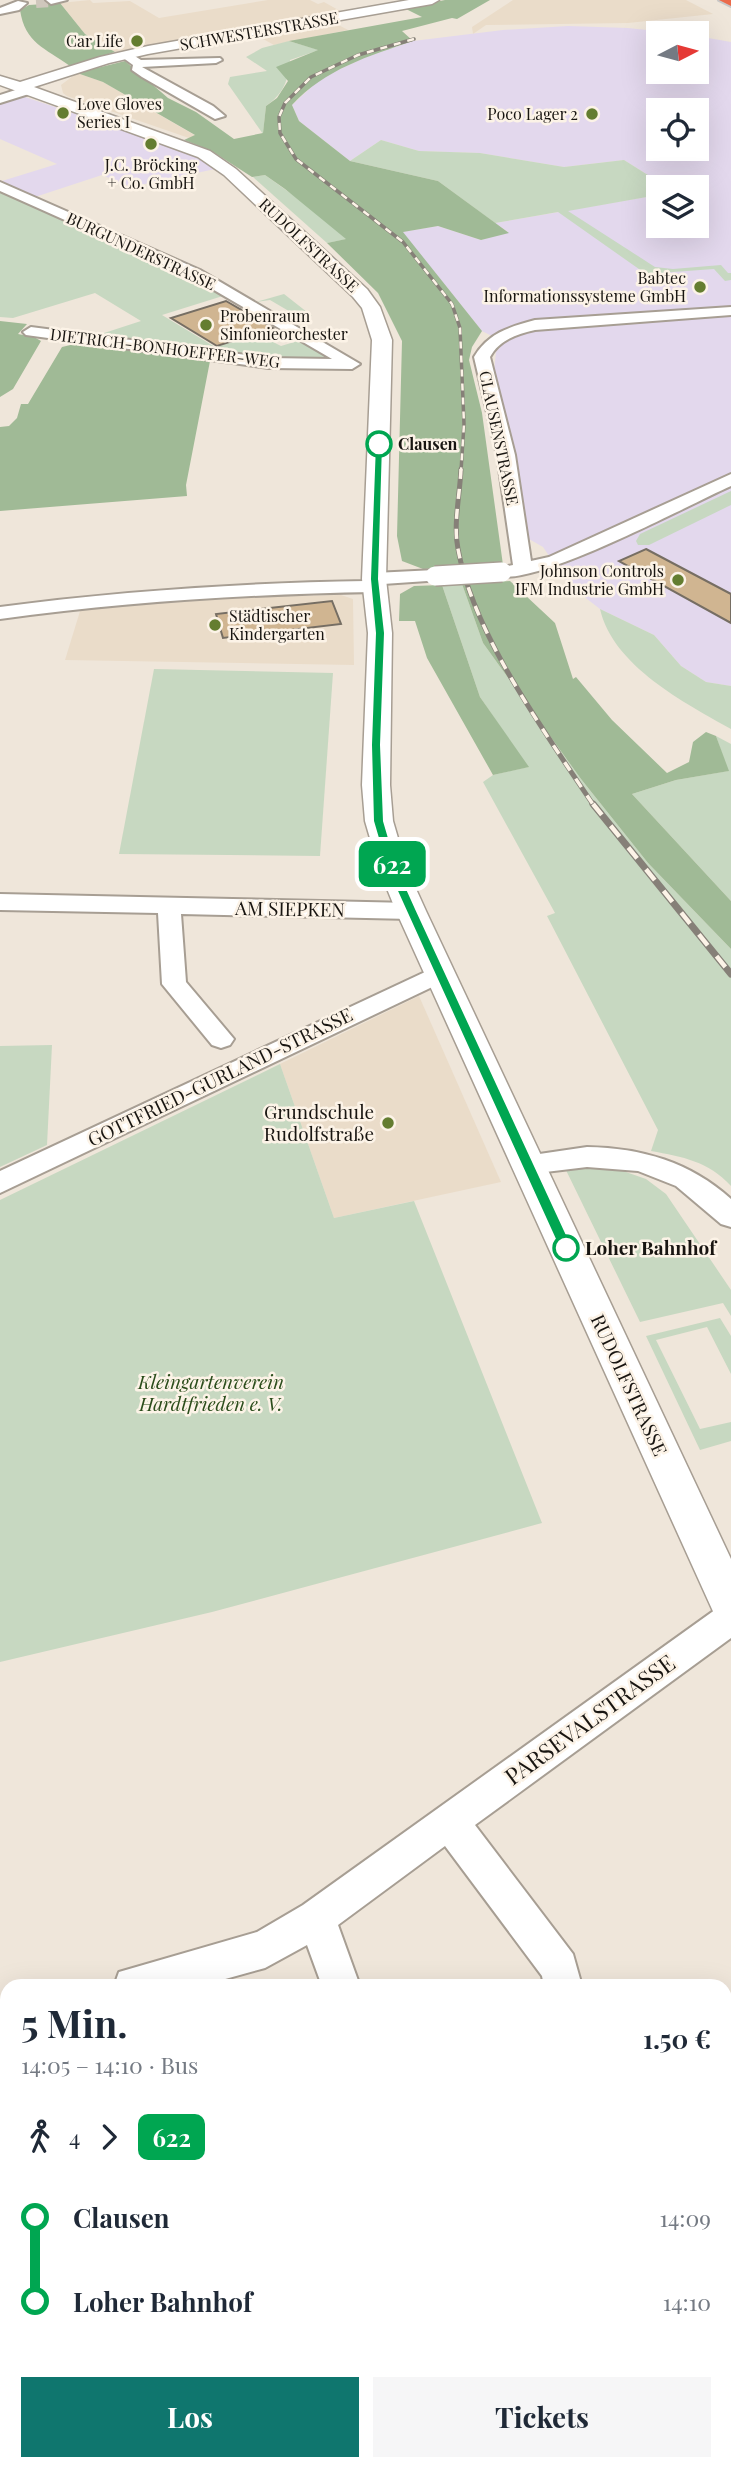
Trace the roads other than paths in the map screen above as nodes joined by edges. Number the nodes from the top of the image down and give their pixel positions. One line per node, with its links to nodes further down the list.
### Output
1 (432, 0): 7 (street, SCHWESTERSTRASSE)
2 (726, 0): 5 (highway)
3 (22, 1): 4 (street); 6 (street)
4 (36, 2)
5 (731, 2)
6 (0, 11)
7 (127, 55): 9 (street); 10 (street, SCHWESTERSTRASSE)
8 (216, 60): 9 (street, SCHWESTERSTRASSE)
9 (139, 64): 16 (street)
10 (71, 71): 12 (street, SCHWESTERSTRASSE); 13 (street, SCHWESTERSTRASSE)
11 (0, 80): 13 (street, RUDOLFSTRASSE)
12 (53, 82): 13 (street, SCHWESTERSTRASSE); 15 (street)
13 (24, 89): 14 (street); 15 (street, RUDOLFSTRASSE)
14 (0, 99)
15 (61, 103): 20 (street, RUDOLFSTRASSE)
16 (219, 116)
17 (0, 186): 21 (street, BURGUNDERSTRASSE)
18 (731, 311): 23 (street, CLAUSENSTRASSE)
19 (31, 332): 21 (street, DIETRICH-BONHOEFFER-WEG)
20 (382, 363): 21 (street, DIETRICH-BONHOEFFER-WEG); 24 (street, RUDOLFSTRASSE)
21 (352, 364)
22 (731, 479): 23 (street)
23 (523, 570): 24 (street, bridge)
24 (375, 582): 25 (street); 28 (street, RUDOLFSTRASSE)
25 (0, 613)
26 (0, 902): 27 (street, AM SIEPKEN)
27 (169, 906): 28 (street, AM SIEPKEN); 30 (street)
28 (411, 911): 29 (street, RUDOLFSTRASSE)
29 (440, 973): 31 (street, RUDOLFSTRASSE); 32 (street, GOTTFRIED-GURLAND-STRASSE)
30 (221, 1039)
31 (529, 1164): 33 (street); 34 (street, RUDOLFSTRASSE)
32 (0, 1183)
33 (731, 1216)
34 (731, 1604)
35 (731, 1619): 36 (street, PARSEVALSTRASSE)
36 (449, 1821): 37 (street, PARSEVALSTRASSE); 40 (street)
37 (316, 1918): 38 (street, PARSEVALSTRASSE); 39 (street)
38 (158, 1979)
39 (338, 1979)
40 (561, 1979)

